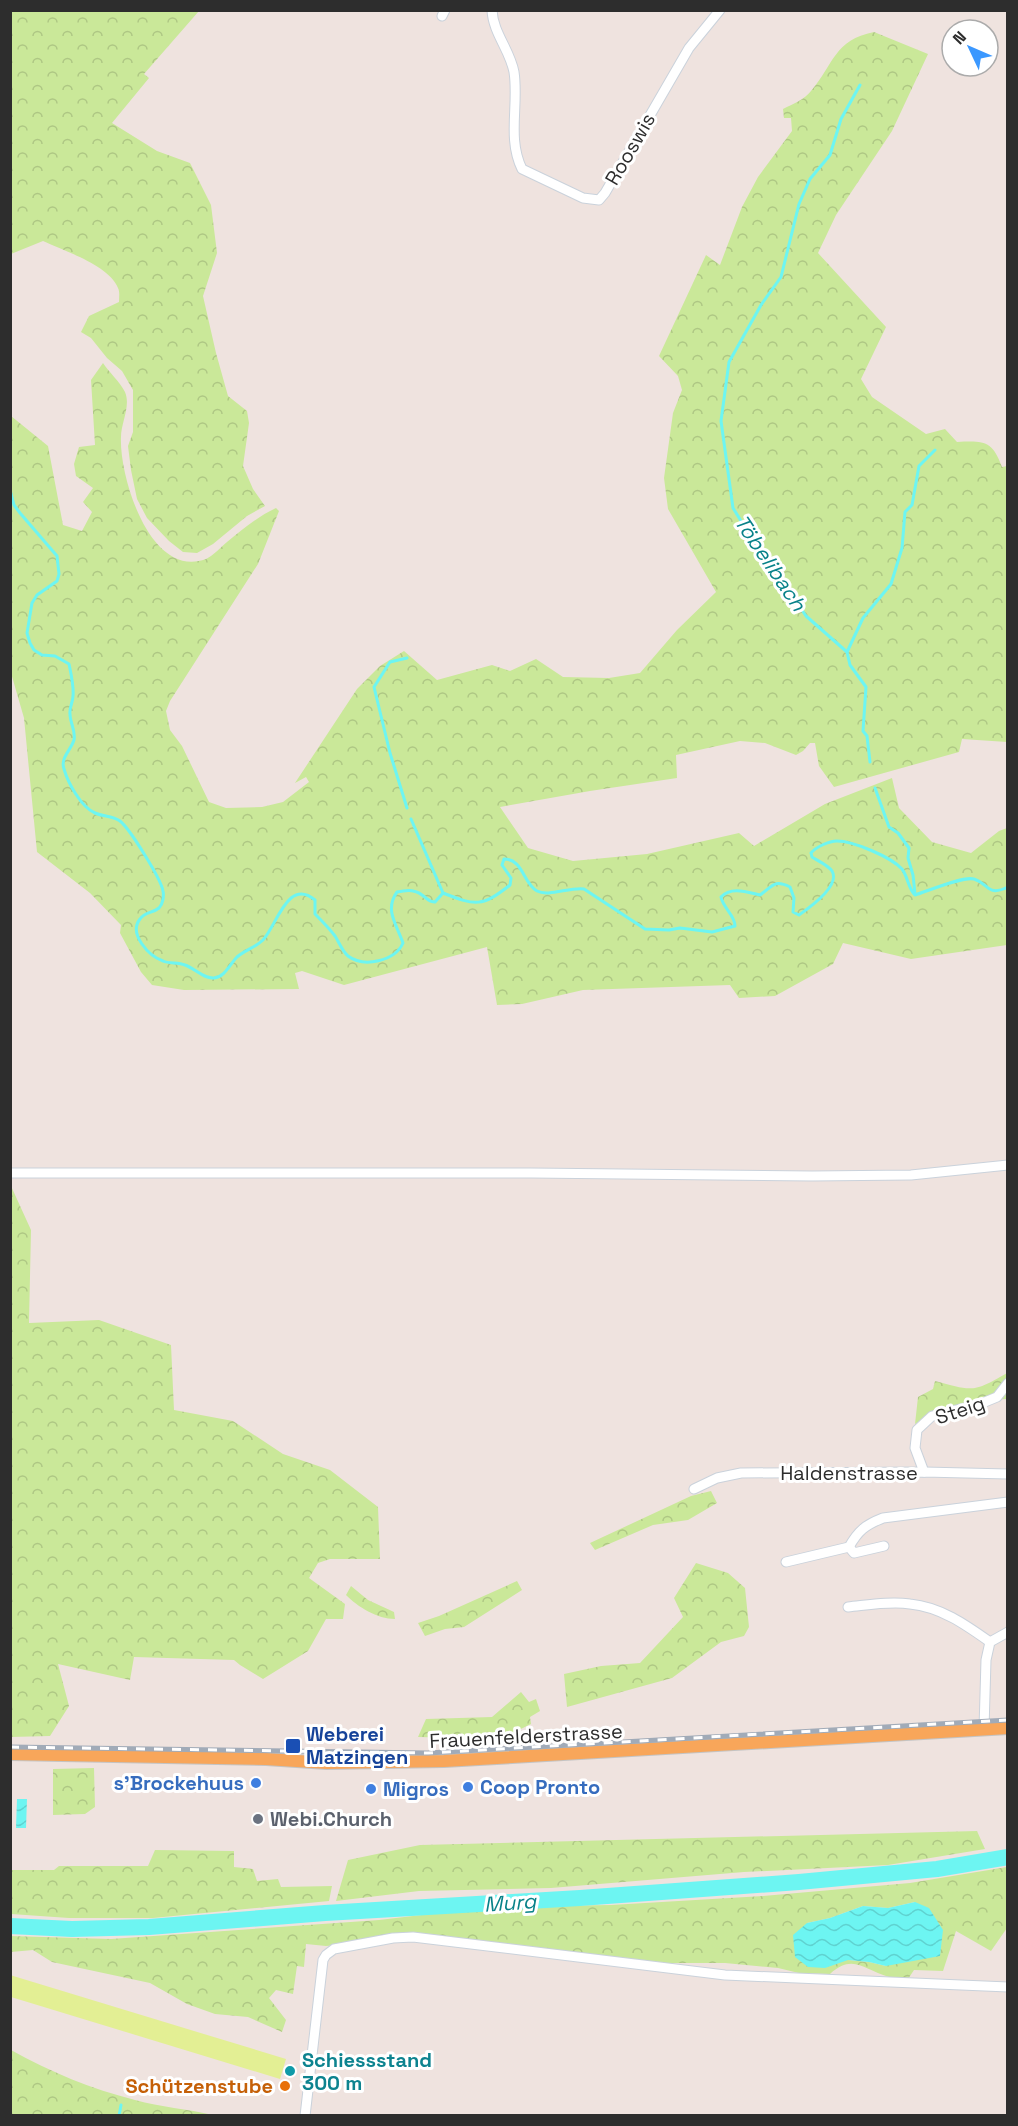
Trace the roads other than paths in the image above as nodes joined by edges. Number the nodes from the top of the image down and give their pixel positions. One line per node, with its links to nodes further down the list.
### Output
1 (492, 10): 2 (street, Rooswis)
2 (720, 10)
3 (1008, 1165): 4 (street)
4 (10, 1173)
5 (1008, 1383): 6 (street, Steig)
6 (924, 1472): 7 (street, Haldenstrasse); 8 (street, Haldenstrasse)
7 (1008, 1474)
8 (694, 1489)
9 (1008, 1502): 11 (street)
10 (884, 1546): 11 (street)
11 (849, 1547): 12 (street)
12 (786, 1562)
13 (848, 1607): 15 (street)
14 (1008, 1632): 15 (street)
15 (990, 1642): 17 (street)
16 (1008, 1728): 17 (main road, Frauenfelderstrasse)
17 (984, 1729): 18 (main road, Frauenfelderstrasse)
18 (10, 1754)
19 (1008, 1987): 20 (street)
20 (305, 2115)

